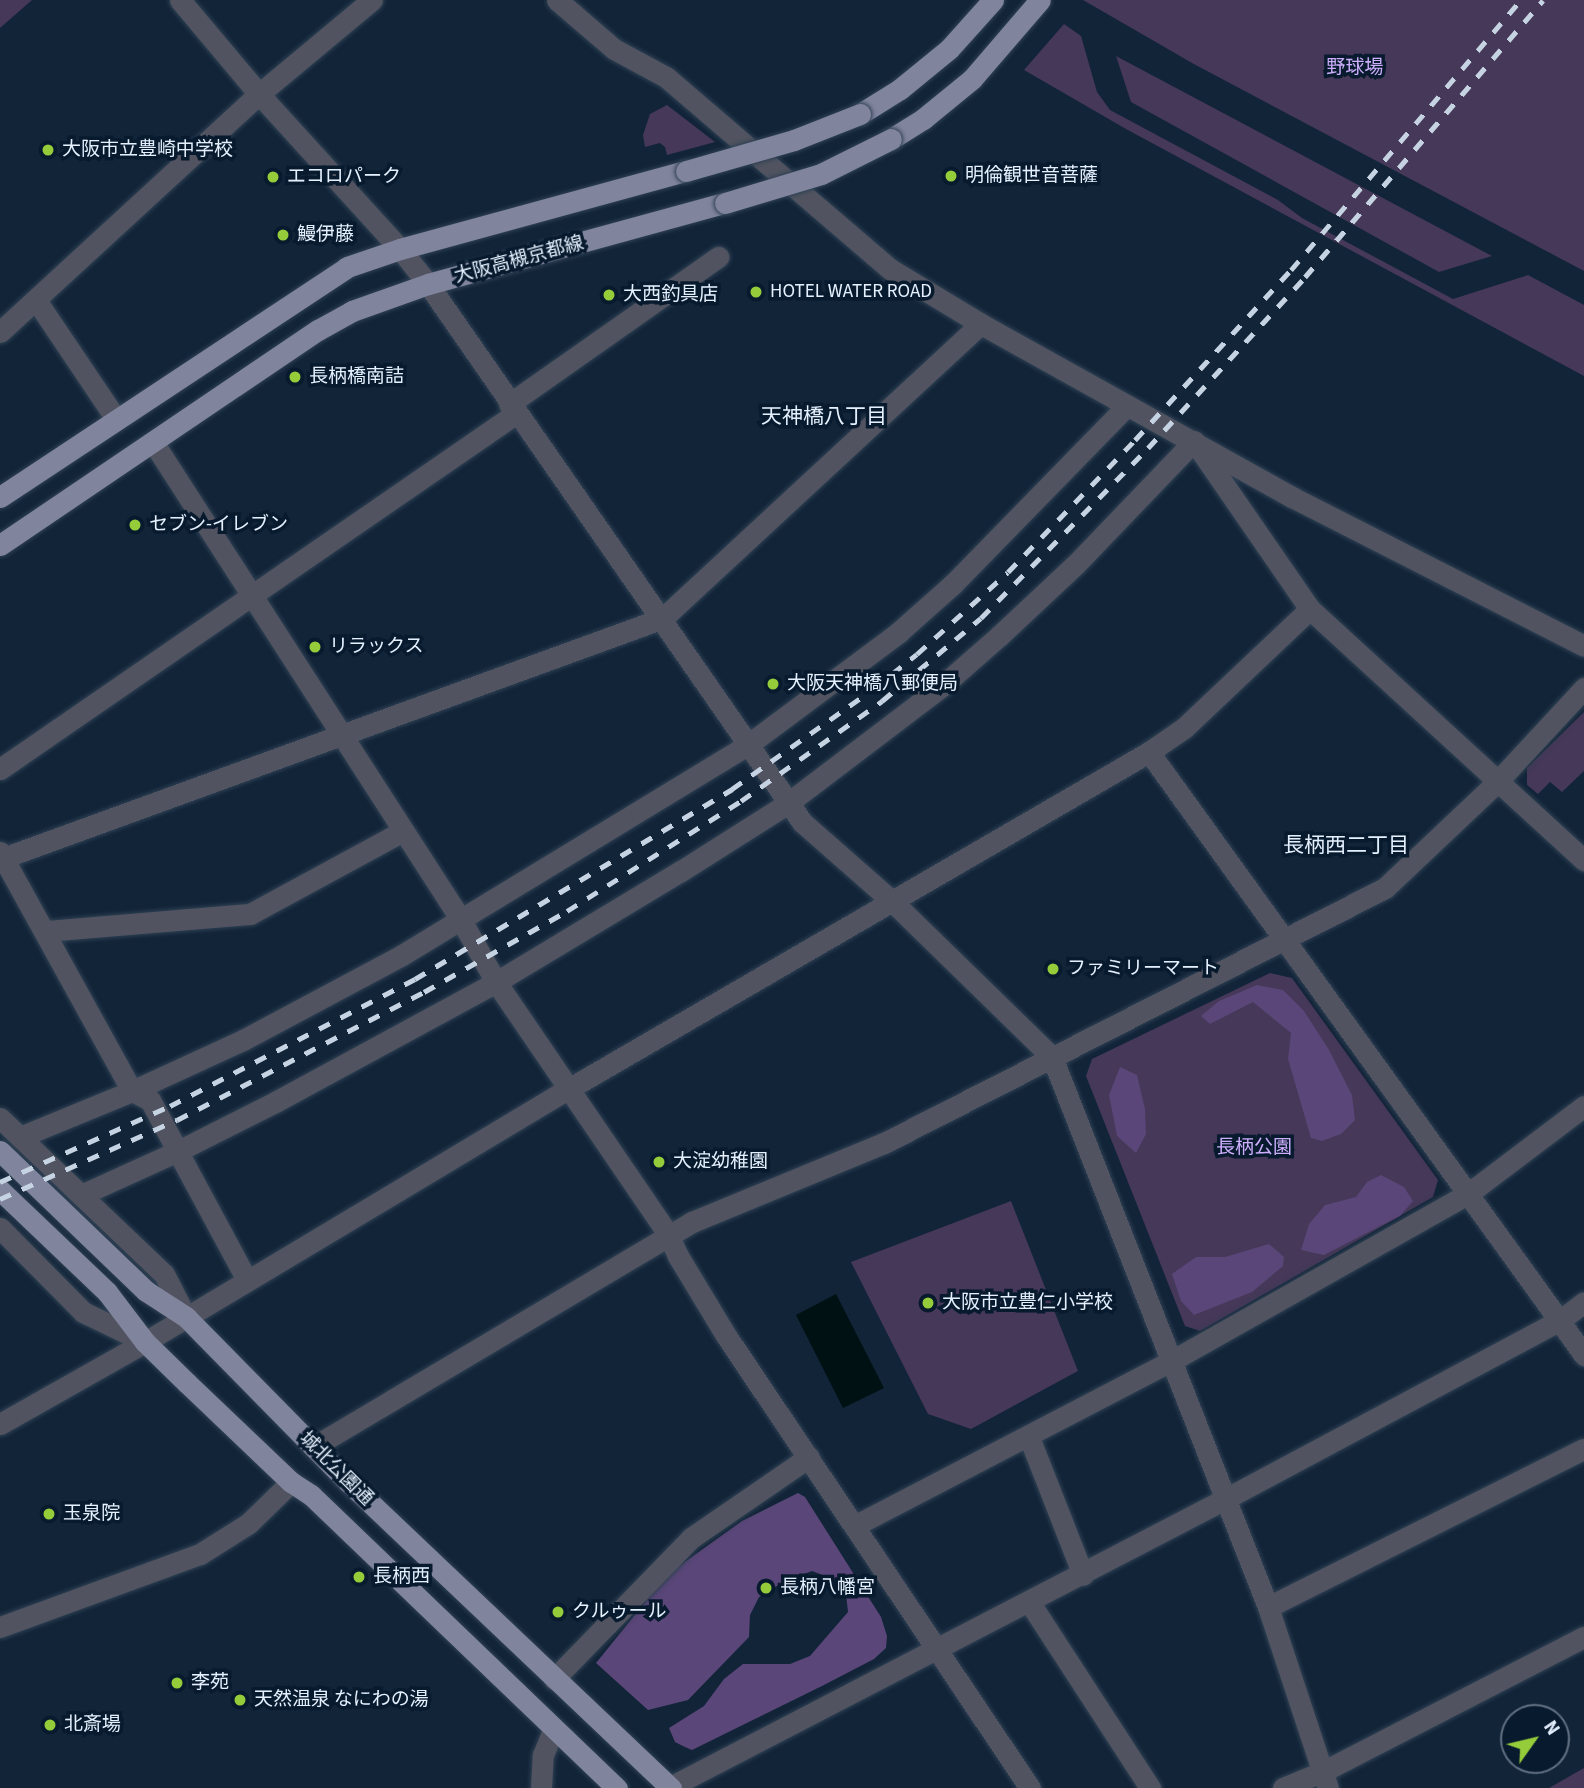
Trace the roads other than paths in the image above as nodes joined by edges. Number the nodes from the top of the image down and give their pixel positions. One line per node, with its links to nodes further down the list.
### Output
1 (180, 0): 6 (street)
2 (372, 0): 6 (street)
3 (557, 0): 11 (street)
4 (993, 0): 7 (main road, bridge)
5 (1040, 0): 9 (main road, 大阪高槻京都線, bridge)
6 (259, 94): 7 (street); 10 (street)
7 (400, 248): 9 (street); 15 (main road)
8 (718, 257): 14 (street)
9 (428, 284): 14 (street); 17 (main road, 大阪高槻京都線)
10 (36, 300): 12 (street); 15 (street)
11 (981, 324): 13 (street); 22 (street)
12 (0, 332)
13 (1127, 406): 16 (street); 26 (street)
14 (512, 409): 20 (street); 22 (street)
15 (116, 419): 18 (main road)
16 (1194, 441): 21 (street); 23 (street); 30 (street)
17 (153, 442): 19 (main road, 大阪高槻京都線); 20 (street)
18 (0, 496)
19 (0, 545)
20 (251, 595): 25 (street); 28 (street)
21 (1310, 609): 27 (street); 29 (street)
22 (663, 618): 25 (street); 26 (street)
23 (1584, 646)
24 (1584, 688): 29 (street)
25 (342, 733): 31 (street); 32 (street)
26 (754, 751): 30 (street); 35 (street)
27 (1149, 752): 34 (street); 37 (street)
28 (0, 769)
29 (1498, 781): 33 (street); 37 (street)
30 (784, 796): 34 (street); 38 (street)
31 (403, 831): 35 (street); 36 (street)
32 (2, 855): 36 (street)
33 (1584, 860)
34 (893, 902): 39 (street); 40 (street)
35 (461, 920): 38 (street); 41 (street)
36 (46, 931): 41 (street)
37 (1286, 938): 39 (street); 48 (street)
38 (496, 982): 40 (street); 46 (street)
39 (1052, 1057): 51 (street); 58 (street)
40 (570, 1088): 51 (street); 52 (street)
41 (132, 1091): 44 (street); 46 (street)
42 (1584, 1106): 48 (street)
43 (0, 1118): 44 (street)
44 (20, 1137): 49 (street)
45 (0, 1151): 54 (main road, 城北公園通)
46 (176, 1152): 49 (street); 52 (street)
47 (0, 1190): 56 (main road, 城北公園通)
48 (1469, 1193): 55 (street); 58 (street)
49 (81, 1195): 54 (street)
50 (0, 1228): 56 (street)
51 (669, 1236): 61 (street); 63 (street)
52 (247, 1280): 54 (street)
53 (1584, 1302): 55 (street)
54 (186, 1317): 56 (street); 61 (main road, 城北公園通)
55 (1559, 1321): 57 (street); 65 (street)
56 (145, 1342): 59 (street); 64 (main road, 城北公園通)
57 (1584, 1355)
58 (1173, 1360): 60 (street); 65 (street)
59 (0, 1424)
60 (1029, 1437): 66 (street); 67 (street)
61 (313, 1447): 73 (main road, 城北公園通)
62 (1584, 1449): 69 (street)
63 (808, 1457): 66 (street); 73 (street)
64 (290, 1482): 70 (street); 74 (main road, 城北公園通)
65 (1225, 1499): 67 (street); 69 (street)
66 (854, 1526): 72 (street)
67 (1083, 1575): 68 (street)
68 (1030, 1603): 72 (street); 80 (street)
69 (1268, 1607): 75 (street)
70 (0, 1626)
71 (1584, 1637): 75 (street)
72 (936, 1647): 78 (street); 79 (street)
73 (554, 1679): 78 (main road, 城北公園通)
74 (554, 1727): 76 (street); 77 (main road, 城北公園通)
75 (1326, 1779): 81 (street)
76 (541, 1788)
77 (617, 1788)
78 (671, 1788)
79 (1030, 1788)
80 (1150, 1788)
81 (1283, 1788)

